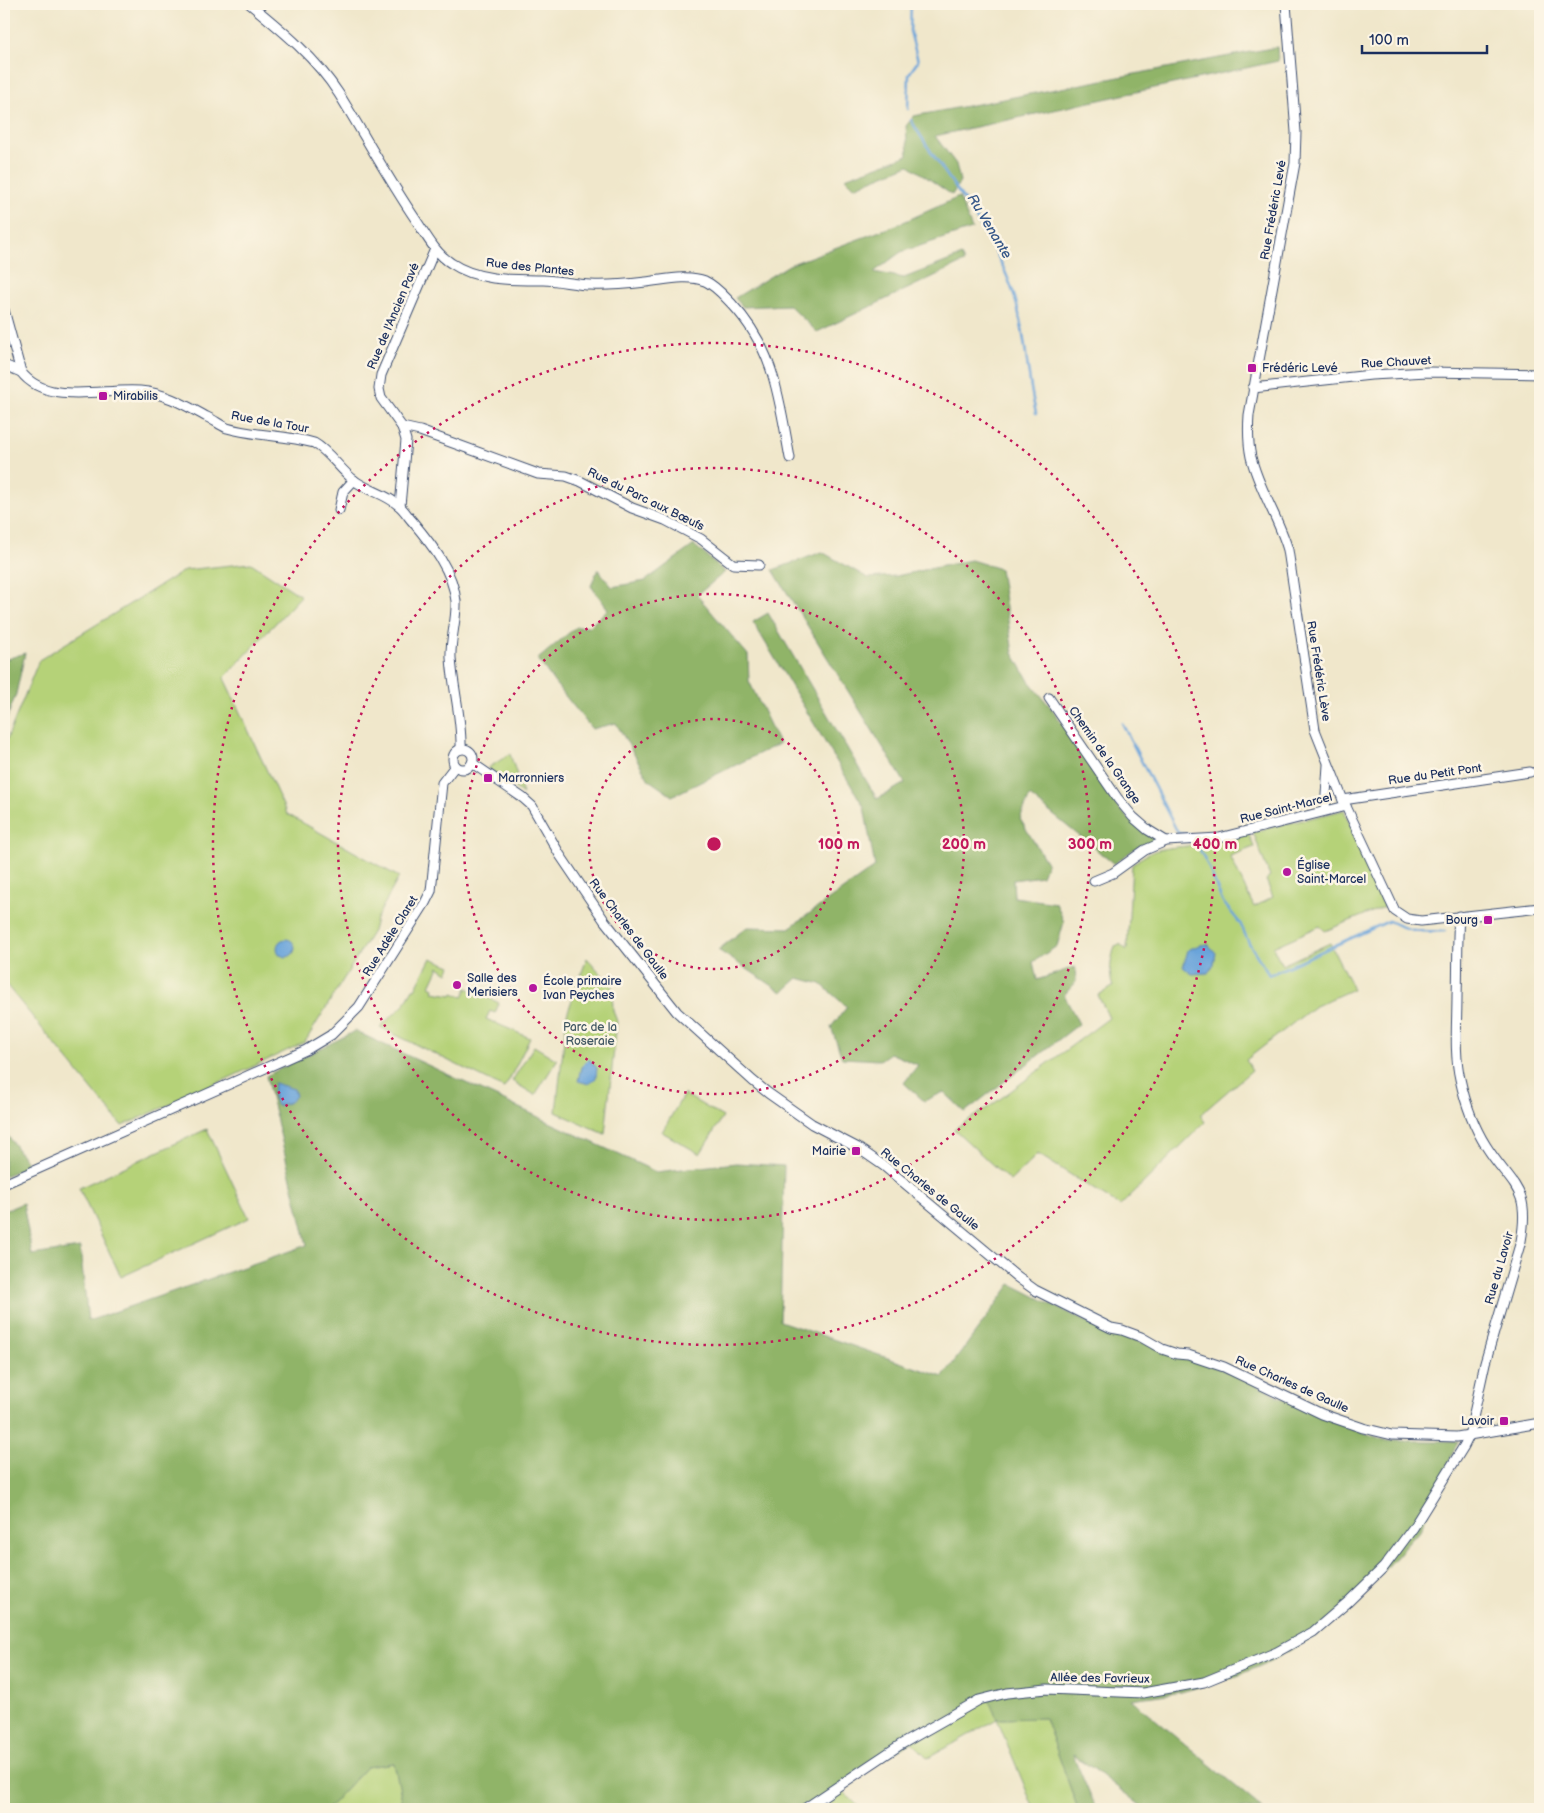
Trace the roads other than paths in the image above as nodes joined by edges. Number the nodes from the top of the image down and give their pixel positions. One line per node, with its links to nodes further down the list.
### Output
1 (250, 4): 3 (street, Rue des Plantes)
2 (1286, 4): 8 (street, Rue Frédéric Levé)
3 (435, 249): 9 (street, Rue de l'Ancien Pavé); 10 (street, Rue des Plantes)
4 (4, 310): 6 (street)
5 (4, 365): 6 (street)
6 (21, 372): 11 (street, Rue de la Tour)
7 (1540, 374): 8 (street, Rue Chauvet)
8 (1254, 388): 17 (street, Rue Frédéric Lève)
9 (402, 427): 12 (street, Rue de l'Ancien Pavé); 14 (street, Rue du Parc aux Bœufs)
10 (790, 458)
11 (354, 480): 12 (street, Rue de la Tour); 13 (street)
12 (400, 506): 16 (street, Rue de la Tour)
13 (339, 510)
14 (759, 566)
15 (1049, 698): 23 (street, Chemin de la Grange)
16 (461, 749): 18 (street); 19 (street)
17 (1328, 763): 21 (street, Rue Frédéric Lève); 22 (street)
18 (472, 764): 19 (street); 29 (street, Rue Charles de Gaulle)
19 (455, 766): 27 (street, Rue Adèle Claret)
20 (1530, 772): 21 (street, Rue du Petit Pont)
21 (1345, 803): 22 (street, Rue Saint-Marcel); 26 (street, Rue Frédéric Lève)
22 (1326, 810): 23 (street, Rue Saint-Marcel)
23 (1166, 841): 24 (street, Rue Saint-Marcel)
24 (1094, 881)
25 (1540, 908): 26 (street, Rue Frédéric Lève)
26 (1460, 916): 29 (street, Rue du Lavoir)
27 (4, 1184)
28 (1540, 1423): 29 (street, Rue Charles de Gaulle)
29 (1469, 1433): 30 (street, Allée des Favrieux)
30 (804, 1809)

